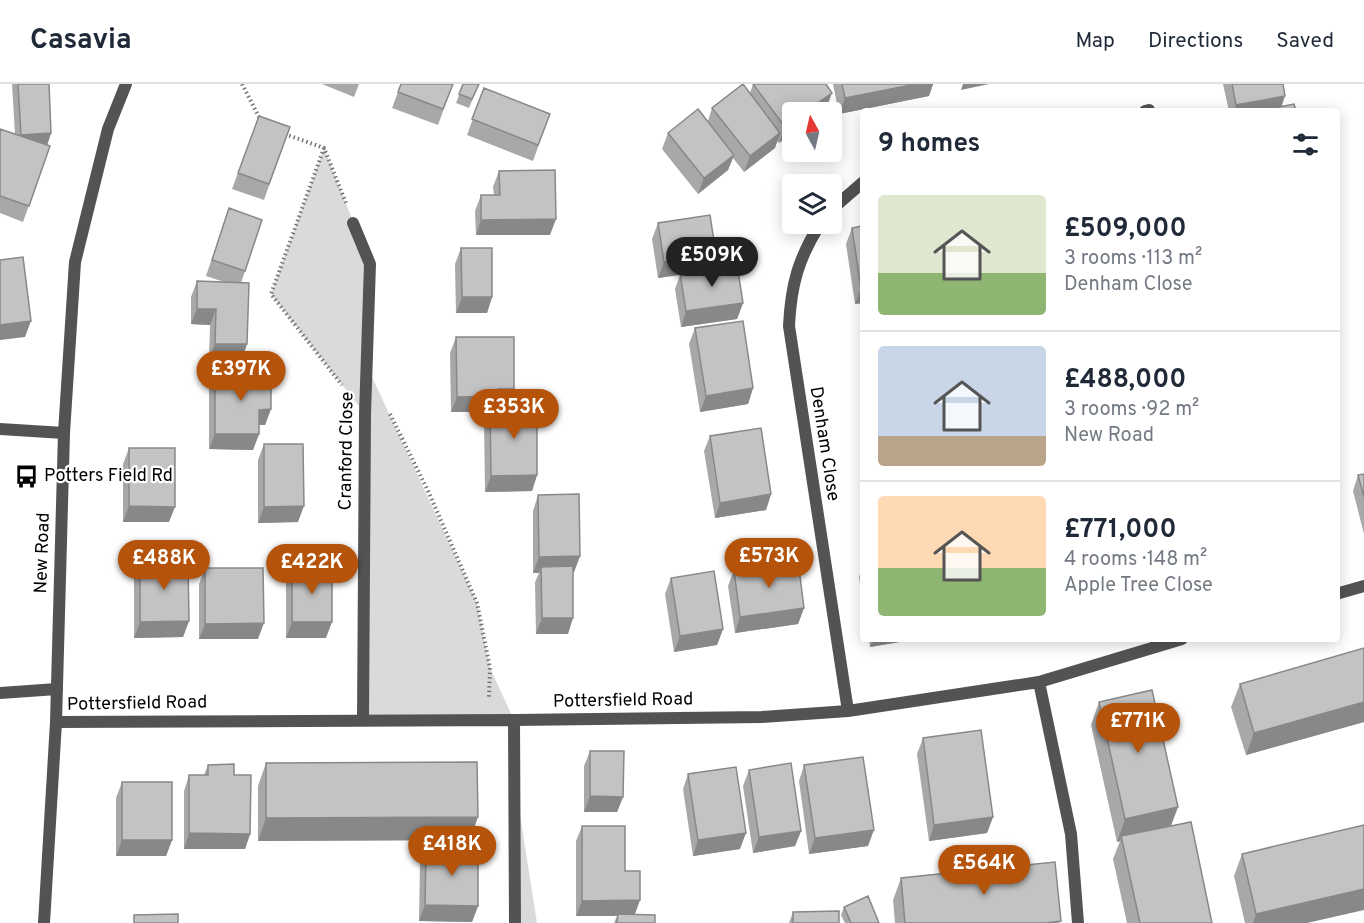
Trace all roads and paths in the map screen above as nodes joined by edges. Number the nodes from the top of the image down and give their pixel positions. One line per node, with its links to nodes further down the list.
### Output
1 (126, 84): 13 (street, New Road)
2 (242, 84): 3 (path)
3 (263, 126)
4 (284, 133): 5 (path)
5 (324, 148): 8 (path); 11 (path)
6 (860, 185): 7 (street)
7 (842, 200)
8 (353, 223): 11 (street, Cranford Close)
9 (814, 234): 20 (street, Denham Close)
10 (387, 409): 22 (path)
11 (365, 414): 21 (street, Cranford Close)
12 (0, 429): 13 (street)
13 (64, 433): 18 (street, New Road)
14 (1364, 585): 15 (street)
15 (1340, 593)
16 (1172, 642): 17 (street, Pottersfield Road)
17 (1039, 682): 20 (street, Pottersfield Road); 27 (street)
18 (57, 689): 19 (street); 24 (street, New Road)
19 (0, 693)
20 (848, 711): 23 (street, Pottersfield Road)
21 (363, 720): 22 (street, Pottersfield Road); 24 (street, Pottersfield Road)
22 (489, 720): 23 (street, Pottersfield Road)
23 (514, 720): 26 (street)
24 (56, 722): 25 (street, New Road)
25 (44, 923)
26 (515, 923)
27 (1078, 923)

